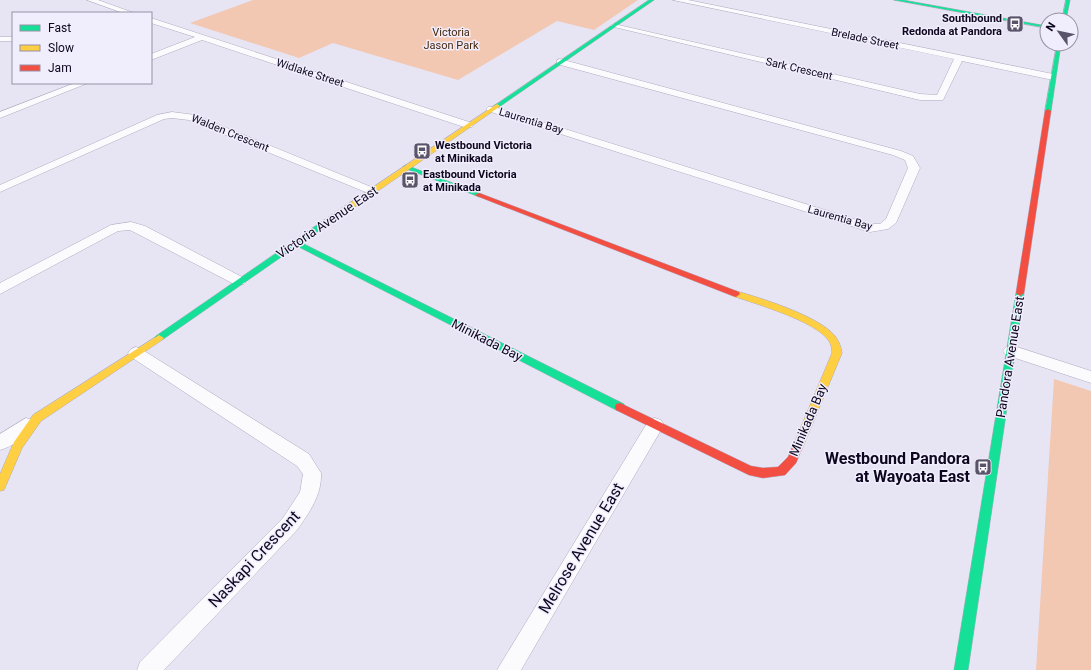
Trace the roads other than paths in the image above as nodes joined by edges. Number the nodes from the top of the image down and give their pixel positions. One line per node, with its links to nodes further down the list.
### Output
1 (91, 0): 6 (street)
2 (652, 0): 9 (street, Victoria Avenue East)
3 (677, 0): 16 (street, Brelade Street)
4 (896, 0): 10 (street)
5 (1068, 0): 7 (street)
6 (127, 12)
7 (1066, 12)
8 (152, 20): 11 (street, Widlake Street)
9 (614, 26): 16 (street, Sark Crescent); 17 (street, Victoria Avenue East)
10 (1039, 26)
11 (202, 37): 15 (street); 22 (street, Widlake Street)
12 (0, 39): 13 (street)
13 (12, 39)
14 (1058, 52): 18 (street, Pandora Avenue East)
15 (152, 57)
16 (959, 58): 18 (street, Brelade Street)
17 (560, 62): 20 (street, Victoria Avenue East); 20 (street, Laurentia Bay)
18 (1053, 77): 29 (street, Pandora Avenue East)
19 (80, 84): 21 (street)
20 (491, 109): 22 (street, Victoria Avenue East)
21 (0, 115)
22 (468, 125): 23 (street, Victoria Avenue East)
23 (406, 168): 25 (street, Victoria Avenue East); 33 (street, Minikada Bay)
24 (0, 189): 25 (street, Walden Crescent)
25 (372, 191): 26 (street, Victoria Avenue East)
26 (296, 243): 27 (street, Victoria Avenue East); 33 (street, Minikada Bay)
27 (239, 281): 28 (street); 30 (street, Victoria Avenue East)
28 (0, 290)
29 (1011, 351): 31 (street); 38 (street, Pandora Avenue East)
30 (136, 353): 32 (street, Victoria Avenue East); 36 (street, Naskapi Crescent)
31 (1091, 377)
32 (37, 418): 34 (street, Victoria Avenue East); 35 (street)
33 (655, 425): 37 (street, Melrose Avenue East)
34 (0, 443)
35 (0, 486)
36 (148, 670)
37 (508, 670)
38 (961, 670)

